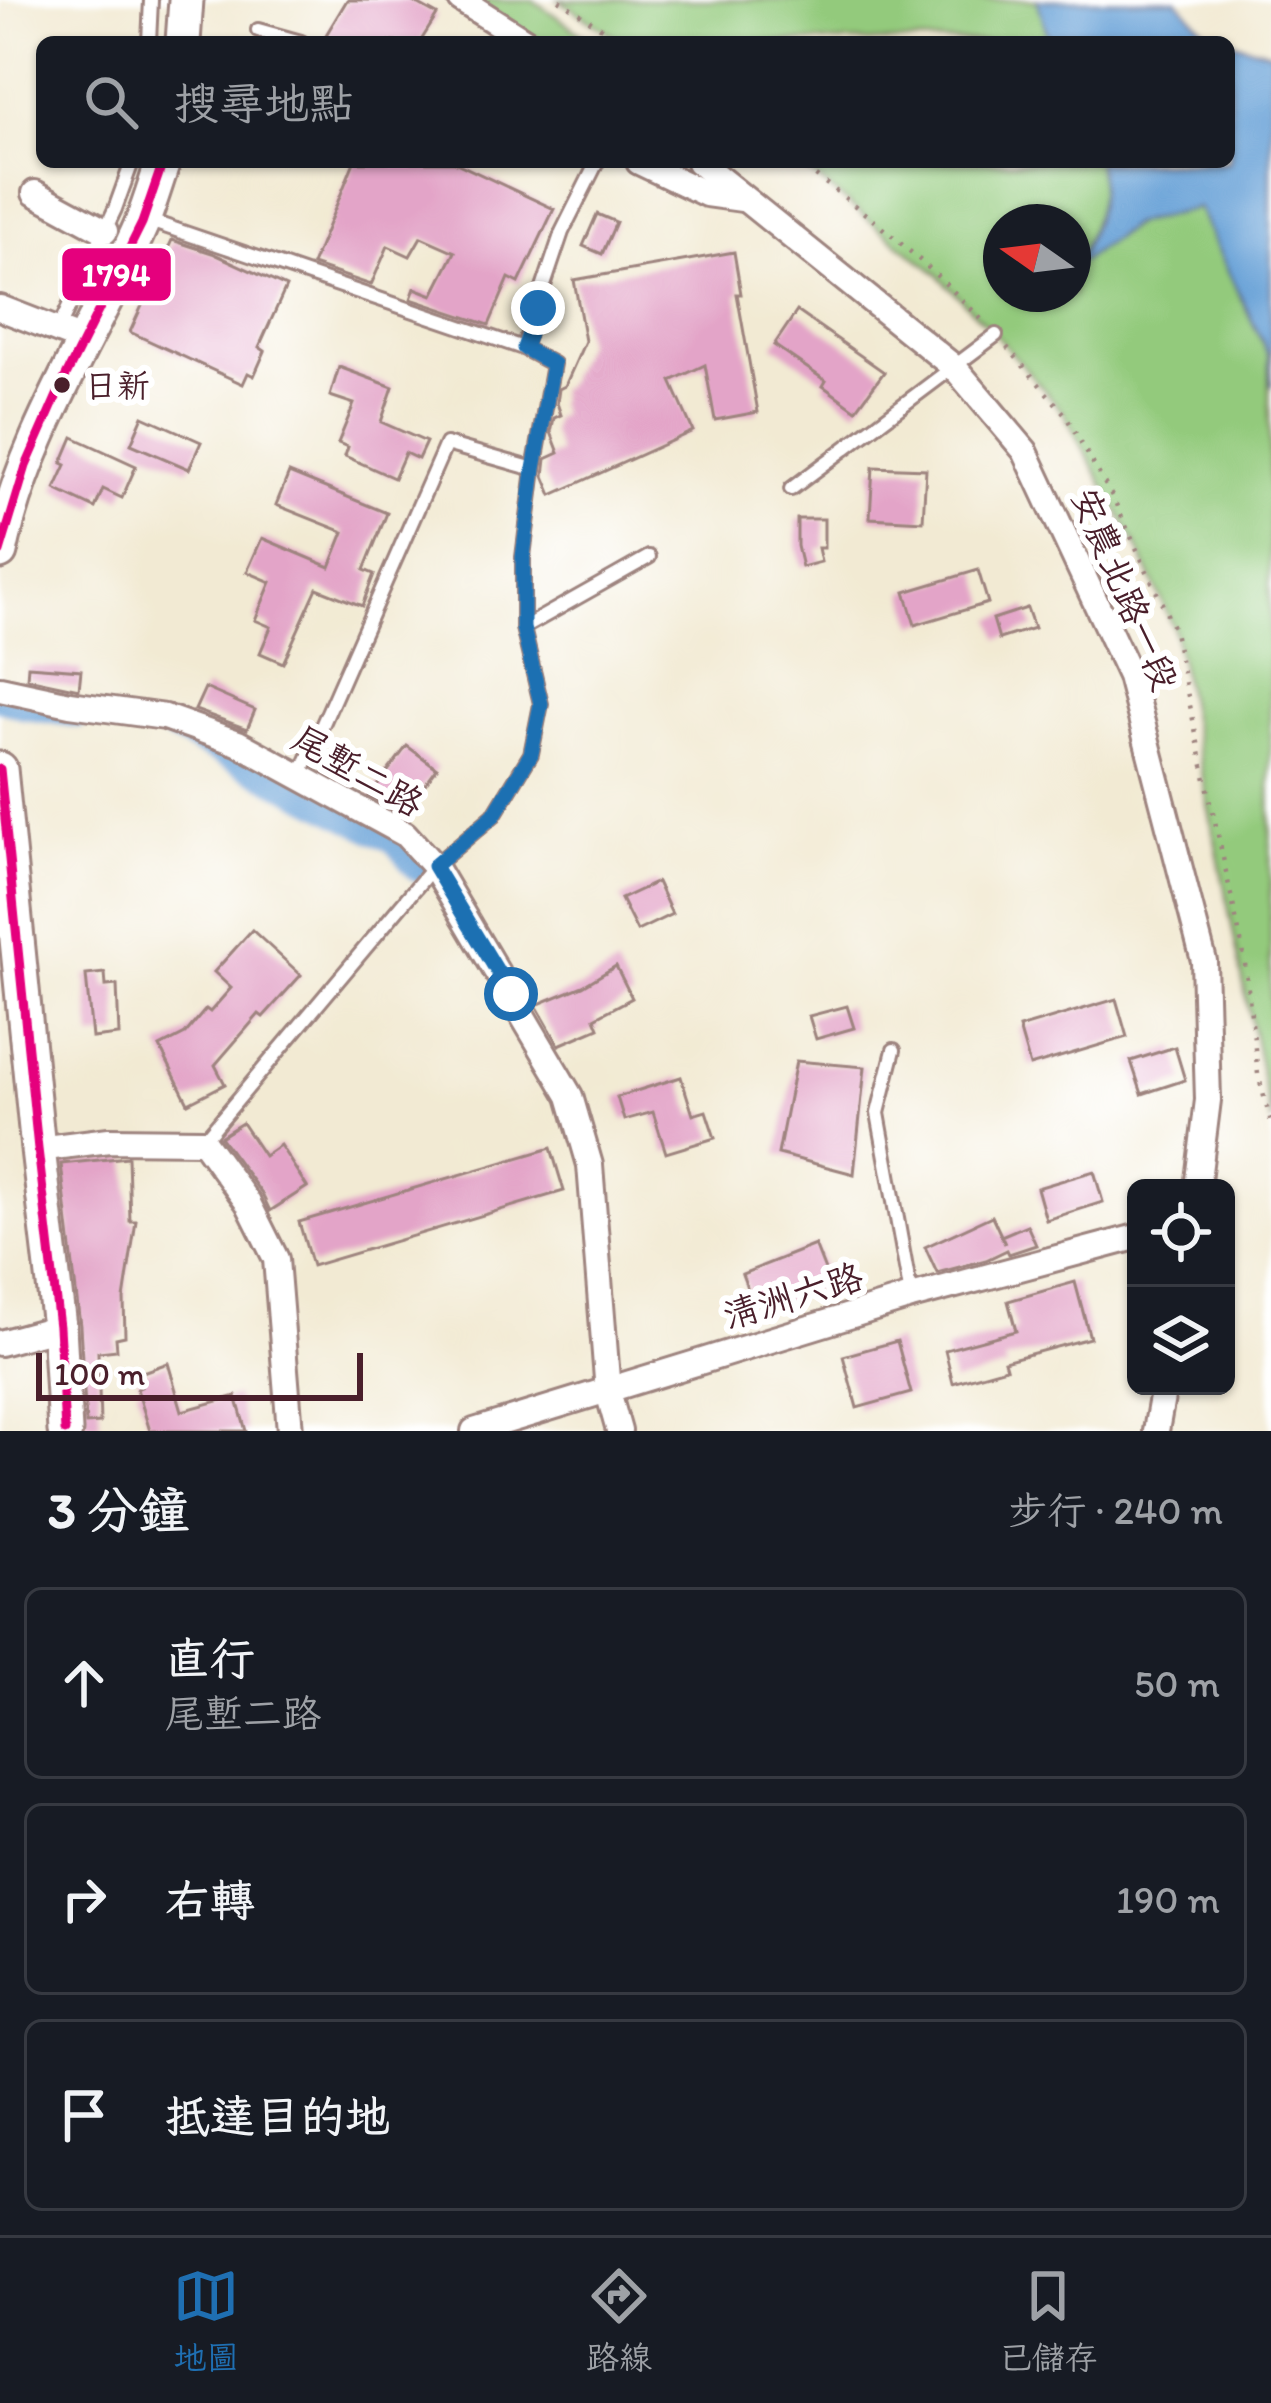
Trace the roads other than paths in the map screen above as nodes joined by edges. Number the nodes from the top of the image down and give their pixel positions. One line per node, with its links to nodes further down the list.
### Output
1 (151, 0): 5 (lane)
2 (186, 0): 6 (main road)
3 (460, 0): 8 (street)
4 (258, 30): 7 (lane)
5 (149, 36)
6 (184, 36)
7 (280, 36)
8 (517, 36)
9 (130, 168): 17 (lane)
10 (161, 168): 16 (main road)
11 (594, 168): 21 (lane)
12 (652, 168): 15 (street)
13 (705, 168): 15 (street, 安農北路一段)
14 (35, 193): 17 (street)
15 (742, 199): 22 (street, 安農北路一段)
16 (143, 219): 20 (main road); 21 (lane)
17 (105, 232): 20 (lane)
18 (0, 308): 20 (street)
19 (997, 335): 22 (lane)
20 (71, 336): 25 (main road)
21 (524, 348): 23 (lane)
22 (955, 368): 24 (lane); 36 (street, 安農北路一段)
23 (534, 469): 27 (lane); 30 (lane)
24 (791, 489)
25 (0, 551)
26 (649, 557): 27 (lane)
27 (523, 628): 31 (lane)
28 (0, 689): 30 (street, 尾塹二路)
29 (0, 769): 32 (main road)
30 (299, 777): 31 (street, 尾塹二路)
31 (434, 866): 34 (lane); 41 (street, 尾塹二路)
32 (11, 996): 35 (main road)
33 (894, 1050): 38 (lane)
34 (203, 1141): 35 (street); 44 (street)
35 (38, 1149): 39 (main road)
36 (1198, 1179)
37 (1127, 1240): 38 (street, 清洲六路)
38 (911, 1298): 41 (street, 清洲六路)
39 (59, 1328): 40 (street); 43 (main road)
40 (0, 1343)
41 (608, 1392): 45 (street, 清洲六路); 46 (street, 尾塹二路)
42 (1162, 1395): 47 (street)
43 (65, 1431)
44 (290, 1431)
45 (474, 1431)
46 (619, 1431)
47 (1156, 1431)

